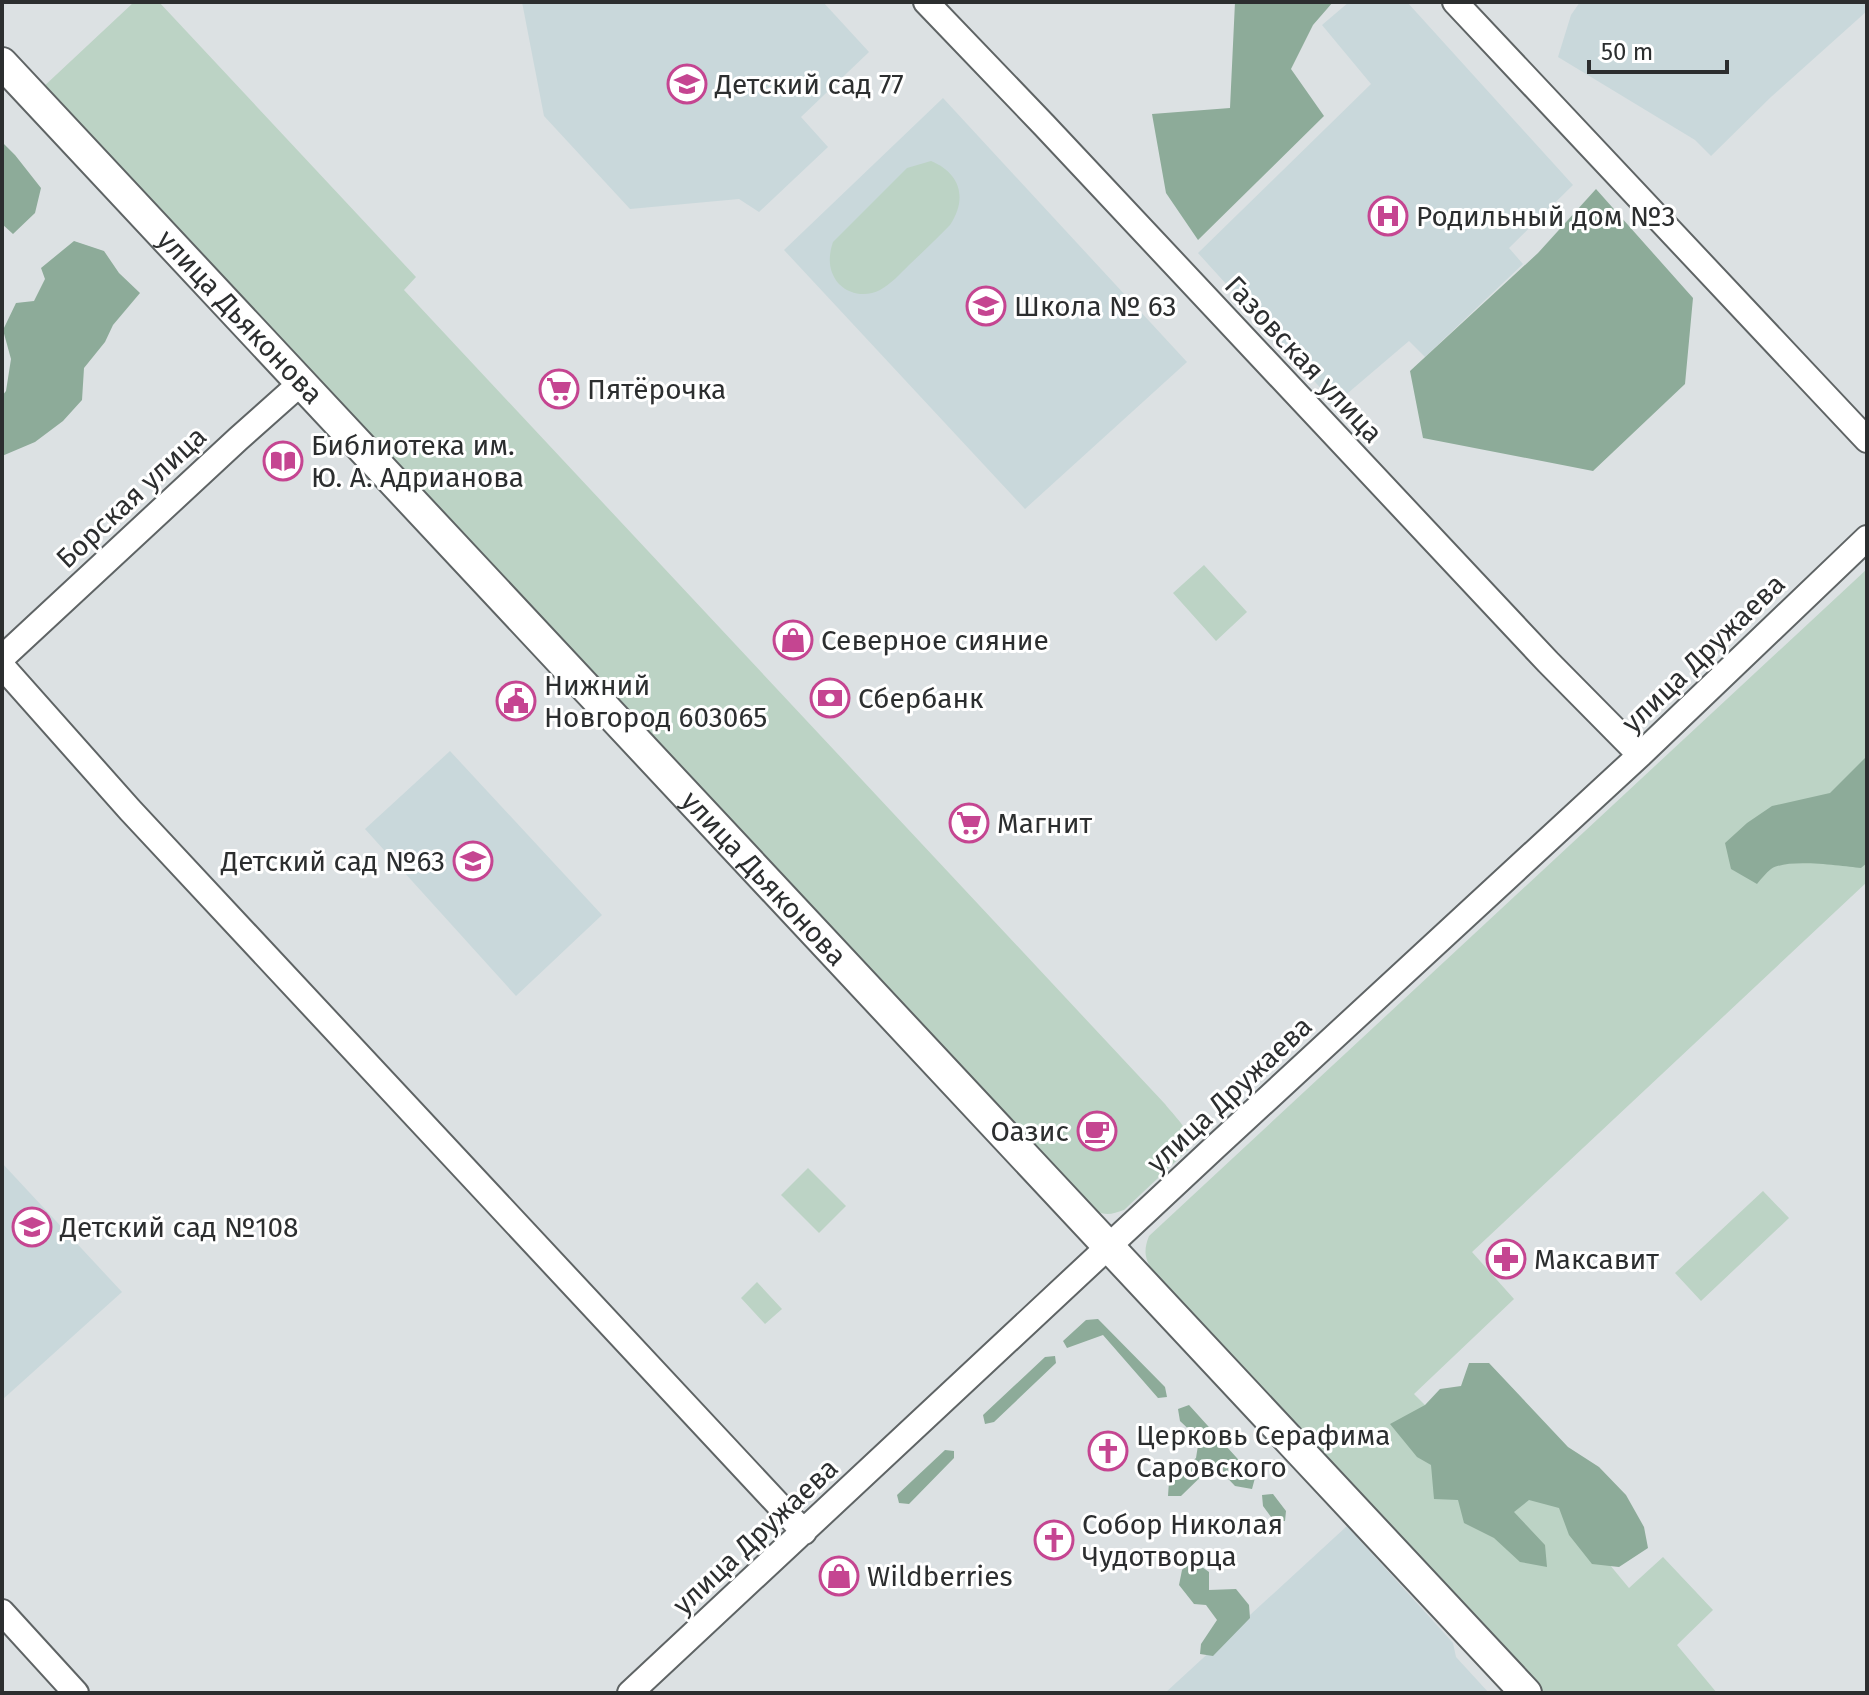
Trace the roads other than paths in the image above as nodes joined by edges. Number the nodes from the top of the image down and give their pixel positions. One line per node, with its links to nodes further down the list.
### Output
1 (926, 2): 9 (street, Газовская улица)
2 (1455, 2): 5 (street)
3 (2, 63): 4 (main road, улица Дьяконова)
4 (302, 382): 7 (street, Борская улица); 10 (main road, улица Дьяконова)
5 (1867, 440)
6 (1867, 538): 9 (street, улица Дружаева)
7 (2, 658)
8 (2, 666): 11 (street)
9 (1640, 755): 10 (street, улица Дружаева)
10 (1108, 1248): 11 (street, улица Дружаева); 15 (main road, улица Дьяконова)
11 (804, 1532): 14 (street, улица Дружаева)
12 (2, 1612): 13 (street)
13 (76, 1693)
14 (630, 1693)
15 (1526, 1693)

